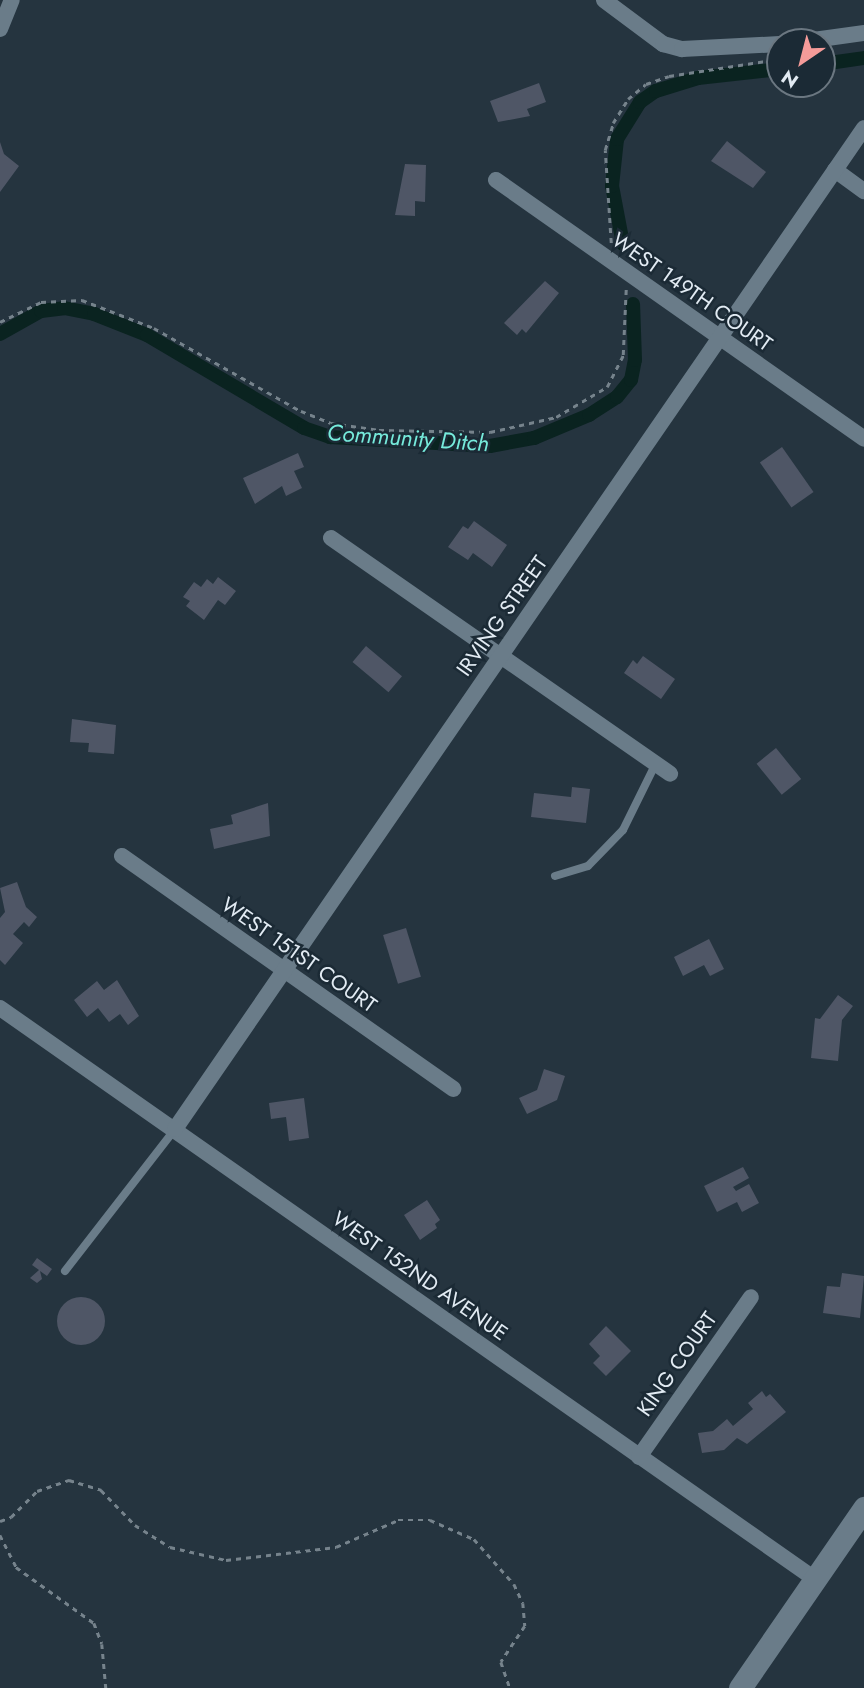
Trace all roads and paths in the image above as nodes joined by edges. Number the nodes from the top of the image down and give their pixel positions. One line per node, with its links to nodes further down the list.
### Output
1 (12, 0): 4 (street)
2 (604, 0): 3 (street)
3 (622, 5): 7 (street)
4 (0, 29)
5 (864, 33): 6 (street)
6 (836, 37)
7 (766, 45)
8 (766, 61): 13 (path)
9 (864, 128): 10 (street, IRVING STREET)
10 (835, 170): 12 (street); 15 (street, IRVING STREET)
11 (496, 180): 13 (street, WEST 149TH COURT)
12 (864, 191)
13 (617, 264): 14 (path); 15 (street, WEST 149TH COURT)
14 (0, 322)
15 (720, 337): 16 (street, WEST 149TH COURT); 18 (street, IRVING STREET)
16 (864, 439)
17 (331, 538): 18 (street)
18 (499, 657): 19 (street); 23 (street, IRVING STREET)
19 (655, 765): 20 (street); 22 (lane)
20 (670, 774)
21 (121, 856): 23 (street, WEST 151ST COURT)
22 (555, 876)
23 (284, 970): 25 (street, WEST 151ST COURT); 26 (street, IRVING STREET)
24 (0, 1008): 26 (street, WEST 152ND AVENUE)
25 (453, 1089)
26 (175, 1129): 27 (lane); 29 (street, WEST 152ND AVENUE)
27 (65, 1271)
28 (751, 1297): 29 (street, KING COURT)
29 (639, 1457): 33 (street, WEST 152ND AVENUE)
30 (864, 1508): 33 (main road)
31 (0, 1521): 35 (path)
32 (0, 1535): 34 (path)
33 (815, 1578): 36 (main road)
34 (106, 1688)
35 (510, 1688)
36 (740, 1688)

